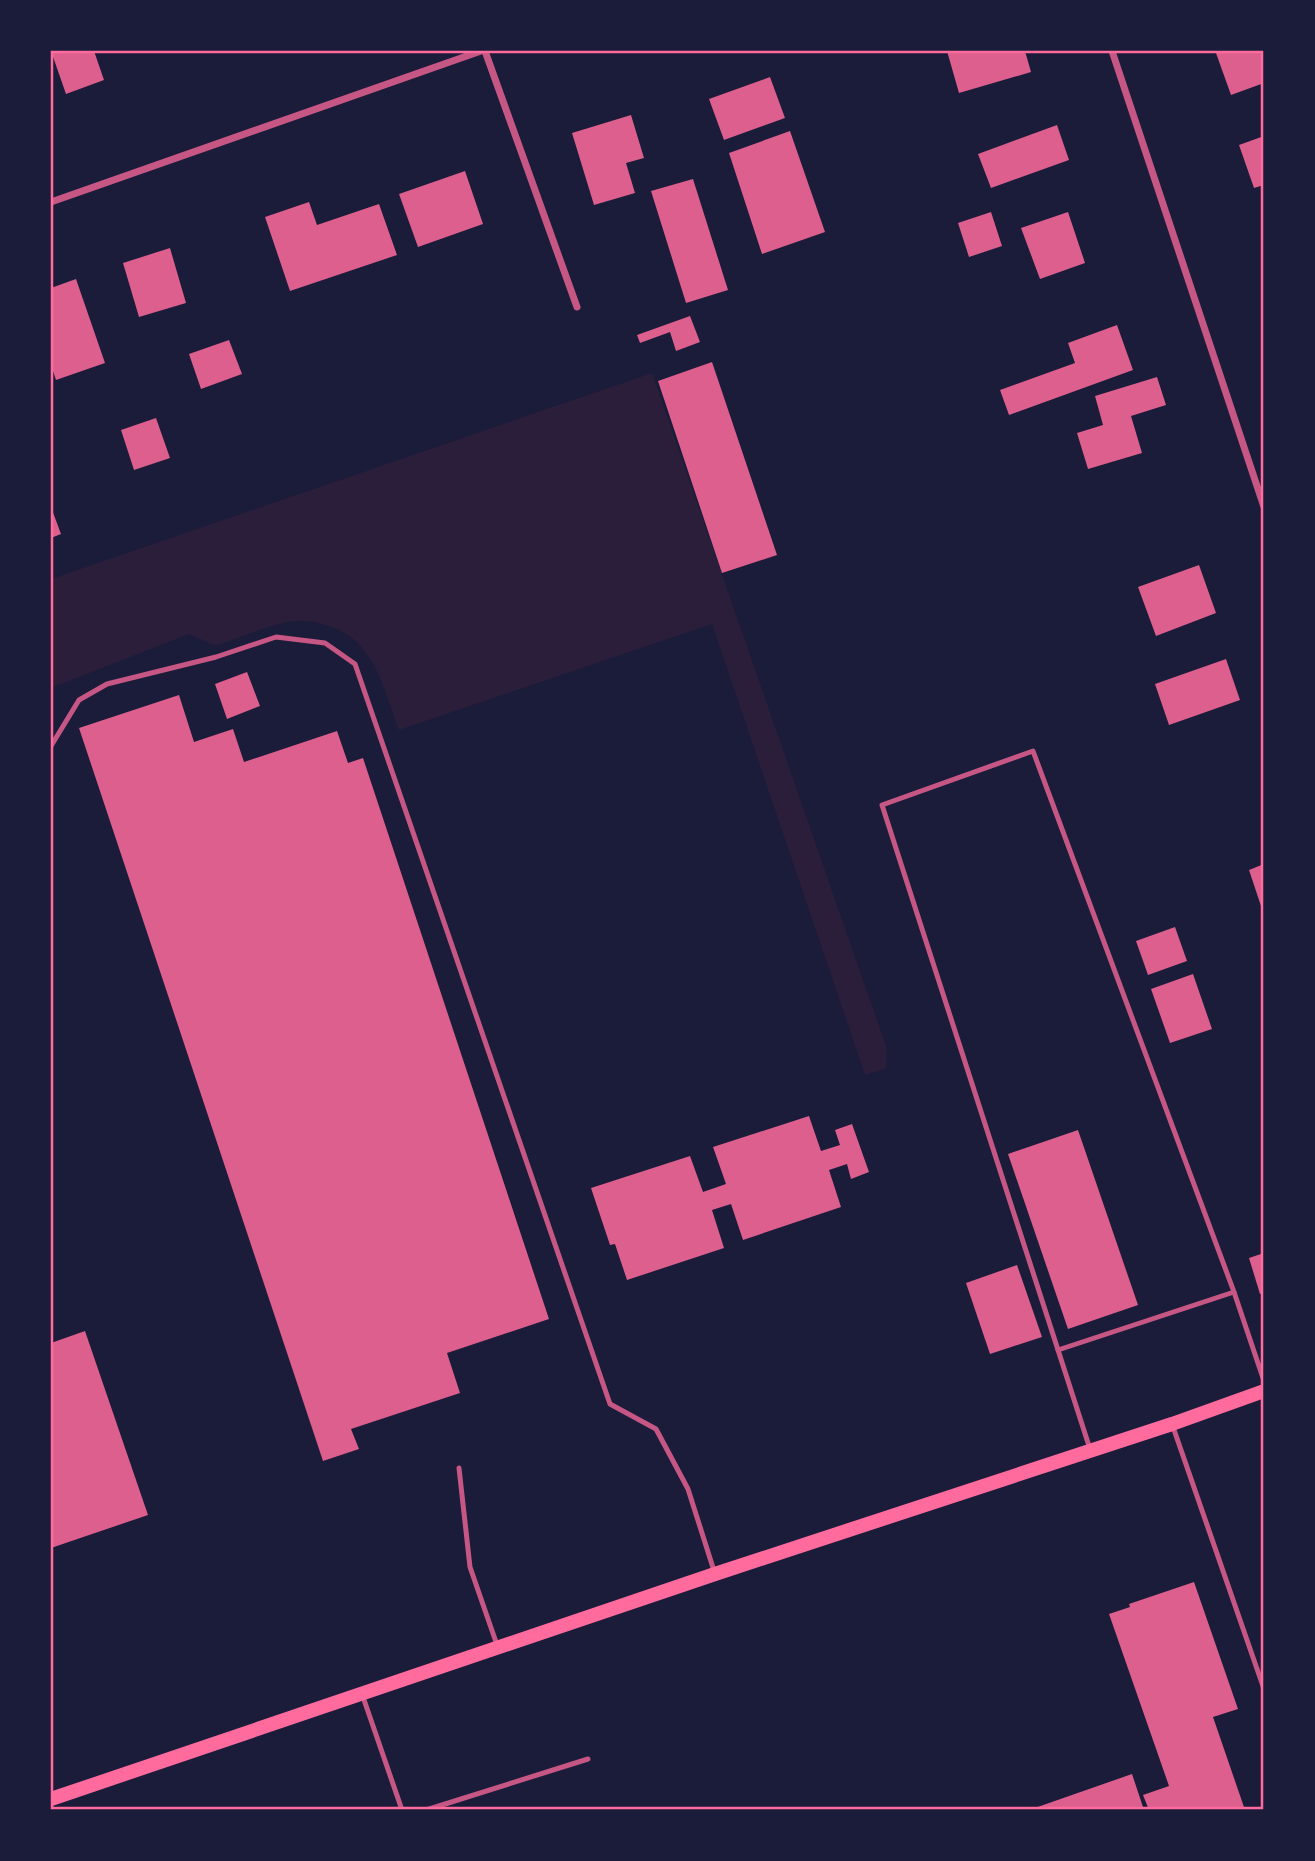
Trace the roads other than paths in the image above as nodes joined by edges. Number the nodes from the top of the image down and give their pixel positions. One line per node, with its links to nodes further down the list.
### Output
1 (483, 51): 3 (street); 4 (street)
2 (1112, 51): 5 (street)
3 (51, 202)
4 (577, 307)
5 (1264, 506)
6 (51, 746): 14 (lane)
7 (1234, 1292): 8 (lane); 8 (lane); 9 (lane)
8 (1058, 1350): 12 (lane)
9 (1264, 1381)
10 (1264, 1391): 11 (main road)
11 (1172, 1424): 12 (main road); 16 (lane)
12 (1090, 1451): 14 (main road)
13 (459, 1468): 15 (lane)
14 (715, 1574): 15 (main road)
15 (498, 1647): 17 (main road)
16 (1264, 1689)
17 (362, 1692): 19 (main road); 20 (lane)
18 (588, 1759): 21 (lane)
19 (51, 1798)
20 (402, 1810)
21 (426, 1810)

